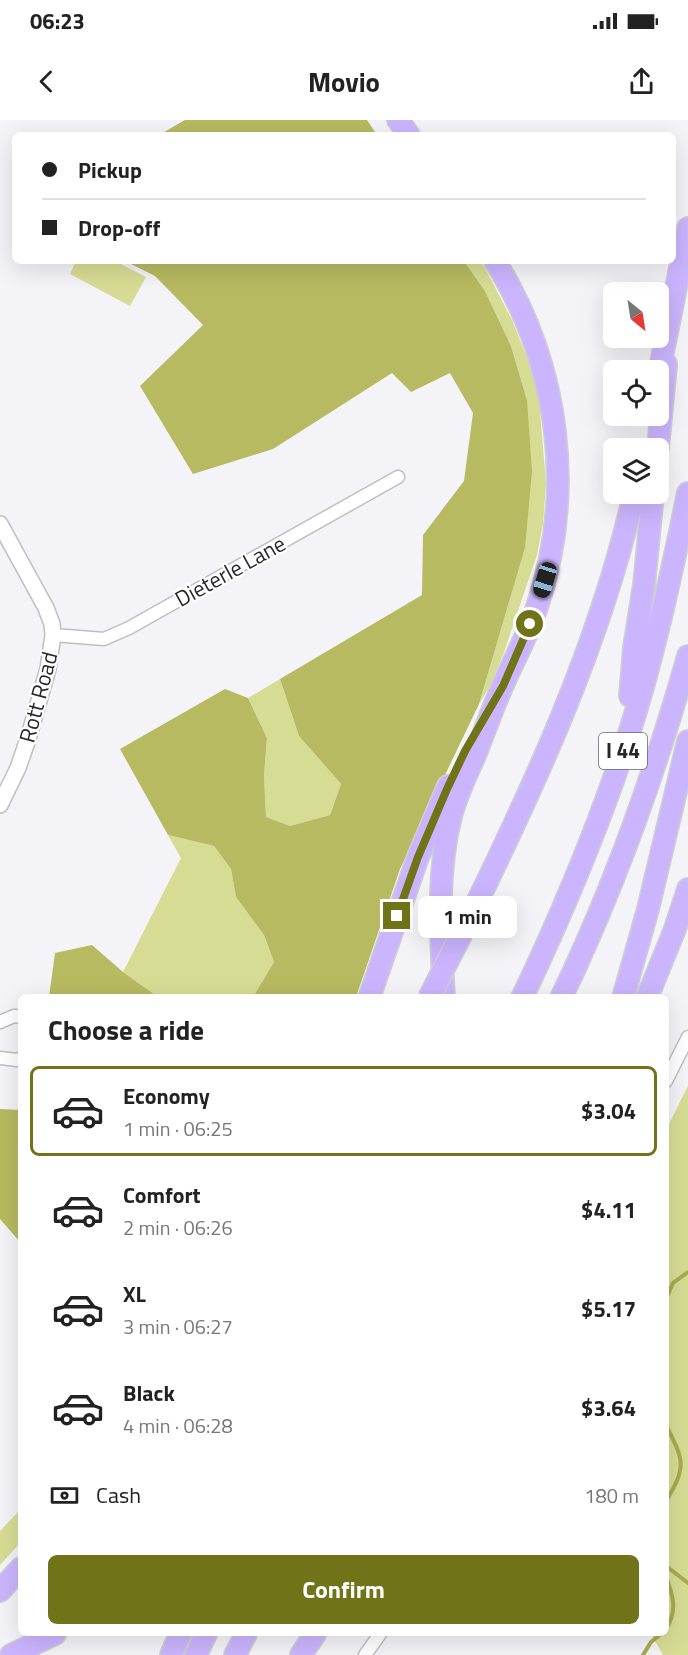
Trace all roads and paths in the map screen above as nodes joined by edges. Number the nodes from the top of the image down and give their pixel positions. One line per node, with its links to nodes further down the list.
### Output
1 (688, 228): 3 (highway)
2 (497, 264): 13 (highway)
3 (669, 331)
4 (667, 348): 5 (highway)
5 (659, 438)
6 (398, 477): 11 (street, Dieterle Lane)
7 (688, 493): 14 (highway, I 44)
8 (631, 504): 19 (highway, bridge)
9 (652, 504): 14 (highway)
10 (0, 524): 11 (street, Rott Road)
11 (54, 635): 16 (street, Rott Road)
12 (688, 656): 22 (highway, I 44)
13 (503, 686): 18 (highway); 20 (highway)
14 (627, 740): 21 (highway, I 44)
15 (688, 741): 23 (highway)
16 (0, 806)
17 (688, 889): 24 (highway)
18 (370, 994)
19 (431, 994)
20 (444, 994)
21 (524, 994)
22 (563, 994)
23 (624, 994)
24 (649, 994)
25 (18, 1017): 26 (street)
26 (0, 1022)
27 (688, 1037): 30 (street)
28 (0, 1058): 29 (street)
29 (18, 1059)
30 (669, 1075)
31 (18, 1571): 32 (highway)
32 (0, 1591)
33 (51, 1636): 39 (highway)
34 (179, 1636): 40 (highway)
35 (205, 1636): 41 (highway)
36 (245, 1636): 42 (highway)
37 (314, 1636): 43 (highway)
38 (379, 1636): 44 (street)
39 (11, 1655)
40 (171, 1655)
41 (196, 1655)
42 (235, 1655)
43 (301, 1655)
44 (365, 1655)

